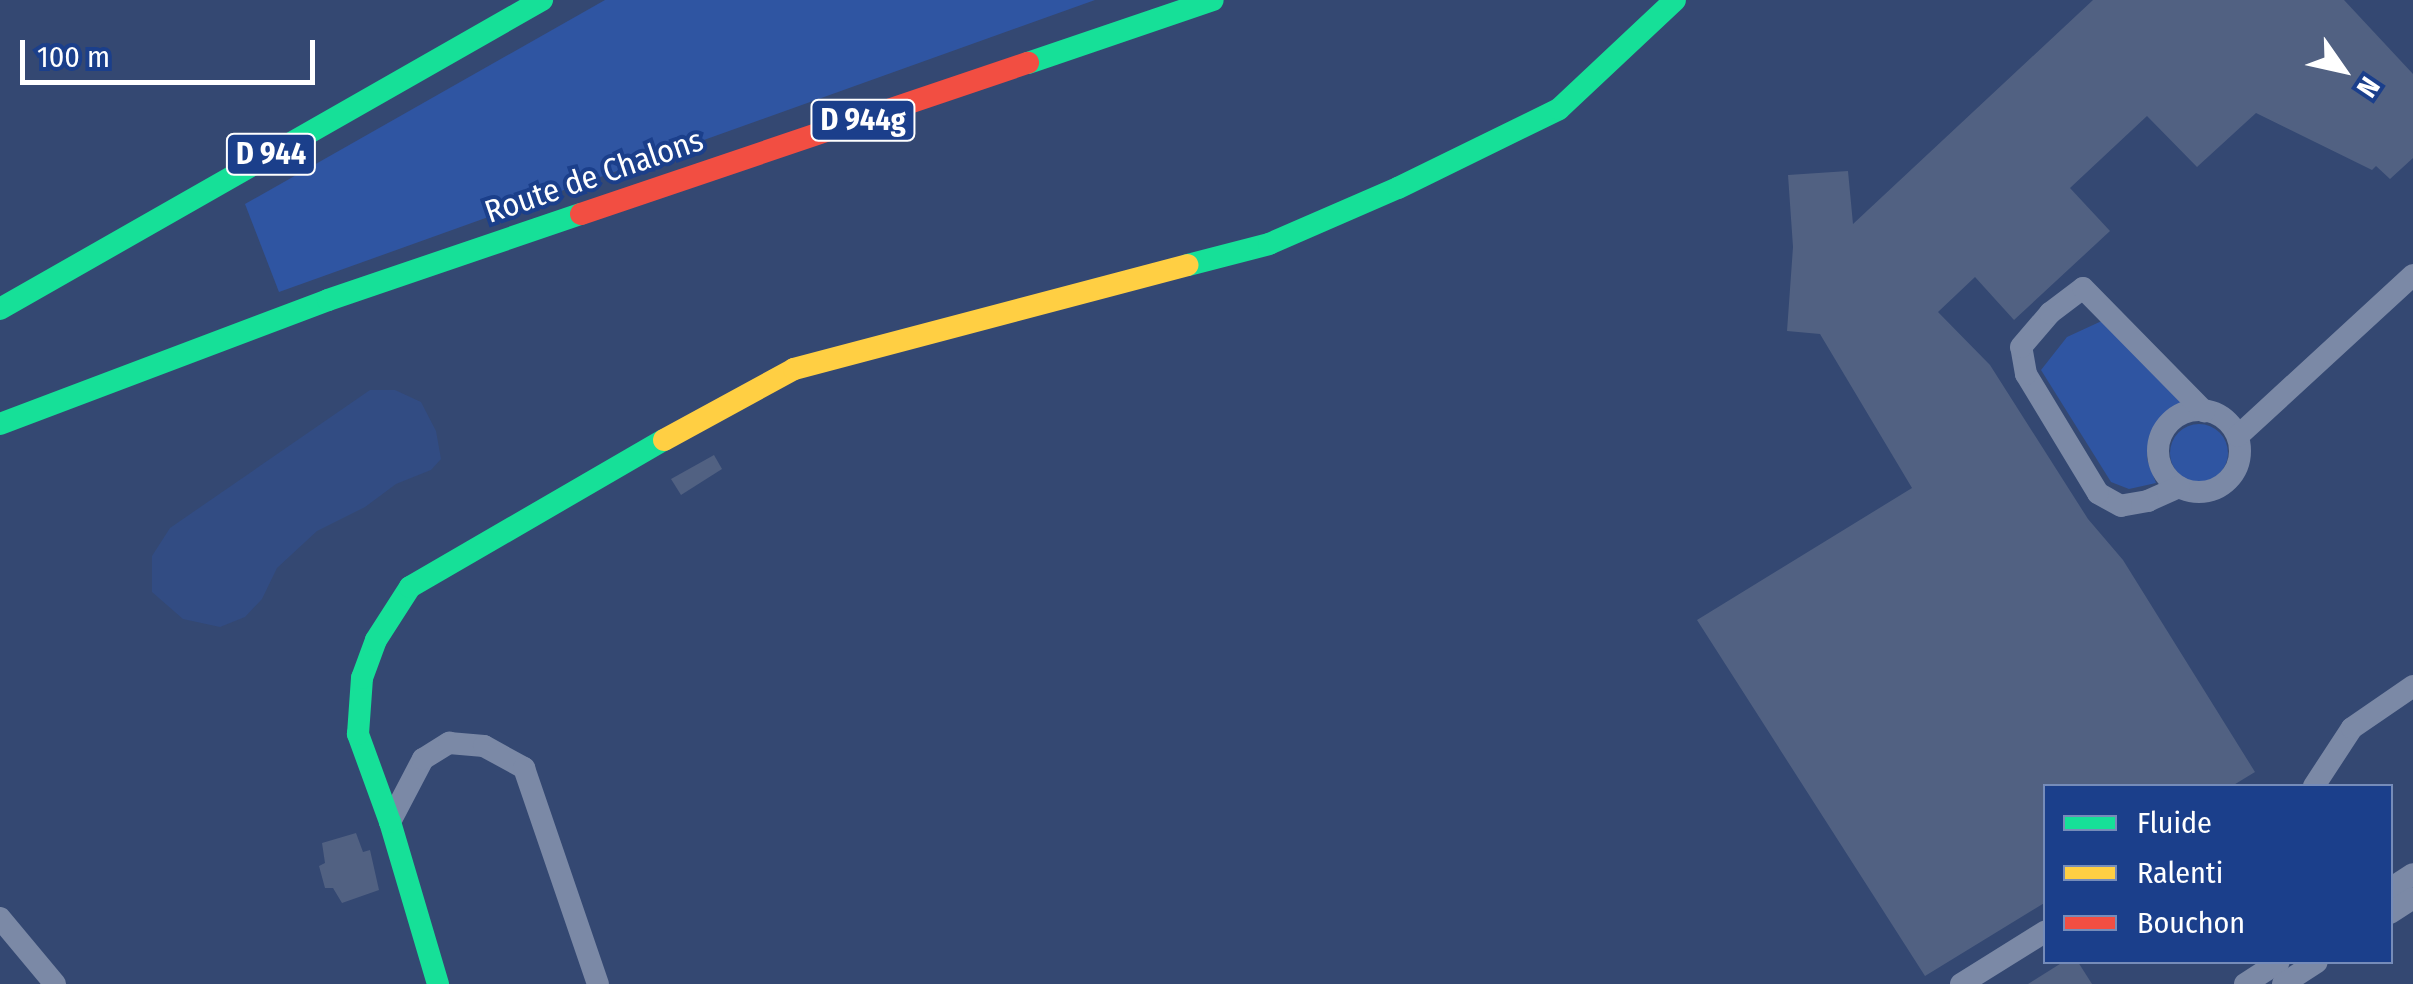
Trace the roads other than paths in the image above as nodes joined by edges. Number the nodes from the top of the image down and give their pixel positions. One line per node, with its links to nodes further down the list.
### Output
1 (542, 0): 5 (main road, D 944)
2 (1213, 0): 7 (main road, Route de Chalons / D 944g)
3 (1675, 0): 12 (main road)
4 (2413, 275): 8 (street)
5 (0, 309)
6 (2204, 410): 8 (street); 9 (street); 9 (street)
7 (0, 424)
8 (2238, 436): 9 (street)
9 (2178, 486)
10 (2413, 686): 11 (street)
11 (2315, 784)
12 (390, 822): 18 (main road); 19 (street)
13 (0, 918): 17 (street)
14 (2043, 932): 20 (street)
15 (2276, 964): 21 (street)
16 (2314, 964): 22 (street)
17 (55, 984)
18 (438, 984)
19 (598, 984)
20 (1961, 984)
21 (2244, 984)
22 (2283, 984)

